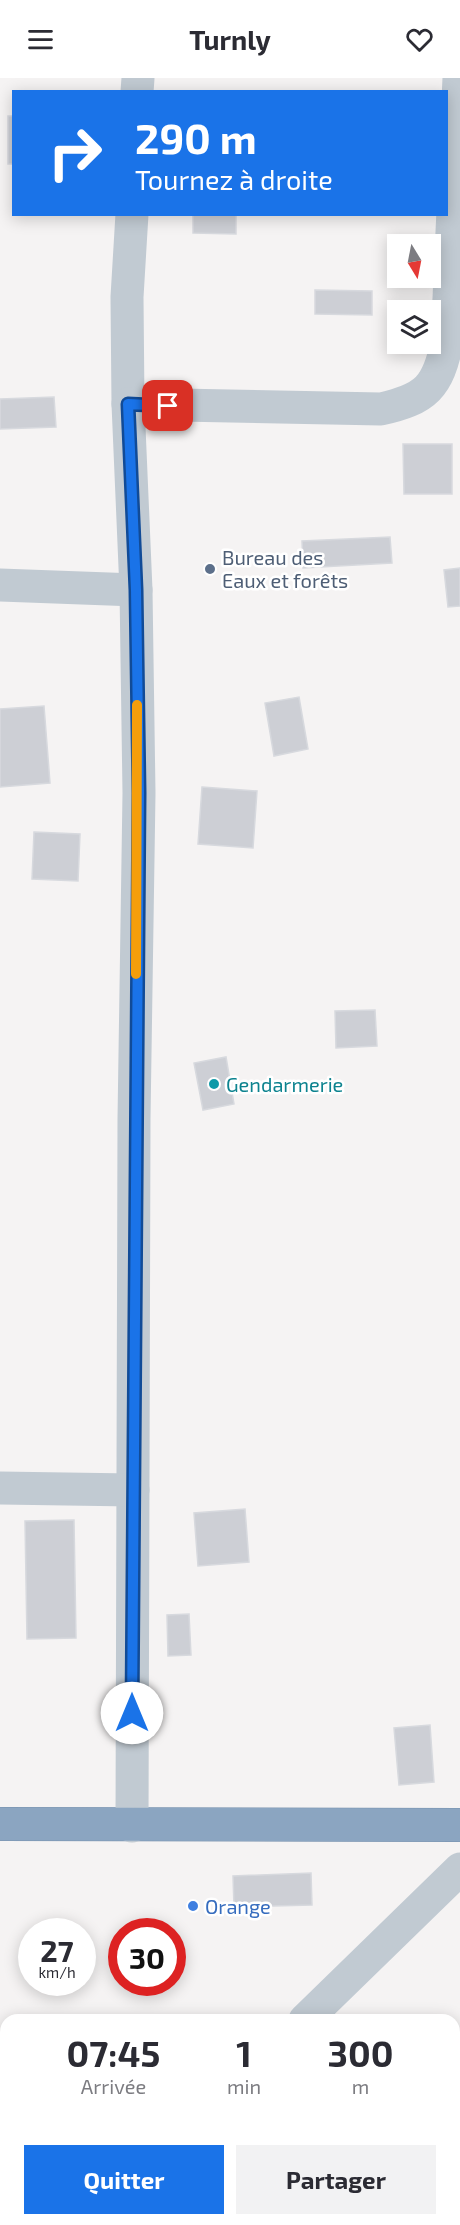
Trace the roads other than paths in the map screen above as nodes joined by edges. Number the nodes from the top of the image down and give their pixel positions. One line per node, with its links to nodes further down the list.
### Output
1 (459, 78): 3 (street)
2 (132, 216): 3 (street)
3 (128, 404): 5 (street)
4 (0, 585): 5 (street)
5 (136, 590): 7 (street)
6 (0, 1488): 7 (street)
7 (133, 1490): 10 (street)
8 (0, 1824): 10 (highway)
9 (460, 1825): 10 (highway)
10 (132, 1826)
11 (460, 1869): 12 (street)
12 (311, 2014)

